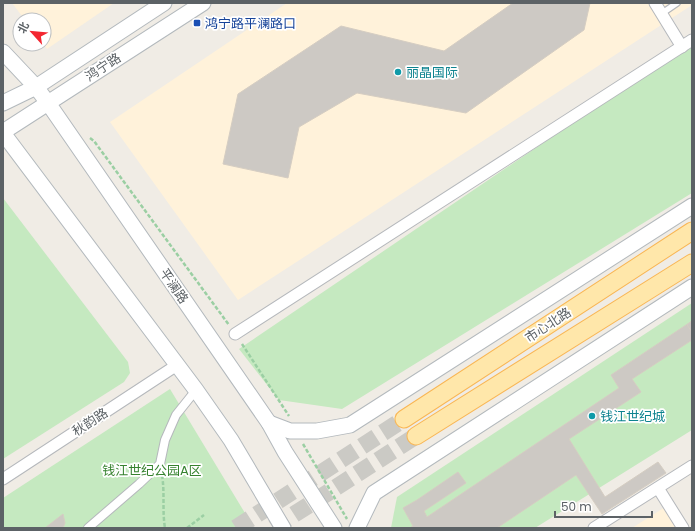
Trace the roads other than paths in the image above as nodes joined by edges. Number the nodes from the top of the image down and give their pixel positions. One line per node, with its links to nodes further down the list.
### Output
1 (164, 3): 9 (main road, 鸿宁路)
2 (203, 3): 11 (main road, 鸿宁路)
3 (655, 3): 5 (street)
4 (677, 3): 5 (lane)
5 (661, 14): 7 (street)
6 (692, 40): 7 (street)
7 (682, 47): 17 (street)
8 (3, 52): 9 (main road, 平澜路)
9 (36, 87): 10 (main road, 鸿宁路); 11 (main road, 平澜路)
10 (3, 103)
11 (48, 103): 12 (main road, 鸿宁路); 21 (main road, 平澜路)
12 (3, 133): 18 (main road)
13 (692, 206): 21 (main road)
14 (692, 231): 20 (main road, 市心北路)
15 (692, 263): 22 (main road, 市心北路)
16 (692, 287): 26 (main road)
17 (235, 334)
18 (177, 365): 19 (main road); 24 (street, 秋韵路)
19 (196, 390): 27 (street); 28 (main road)
20 (404, 419)
21 (269, 423): 29 (main road, 平澜路)
22 (416, 436)
23 (692, 466): 25 (street)
24 (3, 479)
25 (658, 488): 30 (street); 31 (street)
26 (353, 525)
27 (88, 528)
28 (284, 528)
29 (334, 528)
30 (594, 528)
31 (683, 528)

